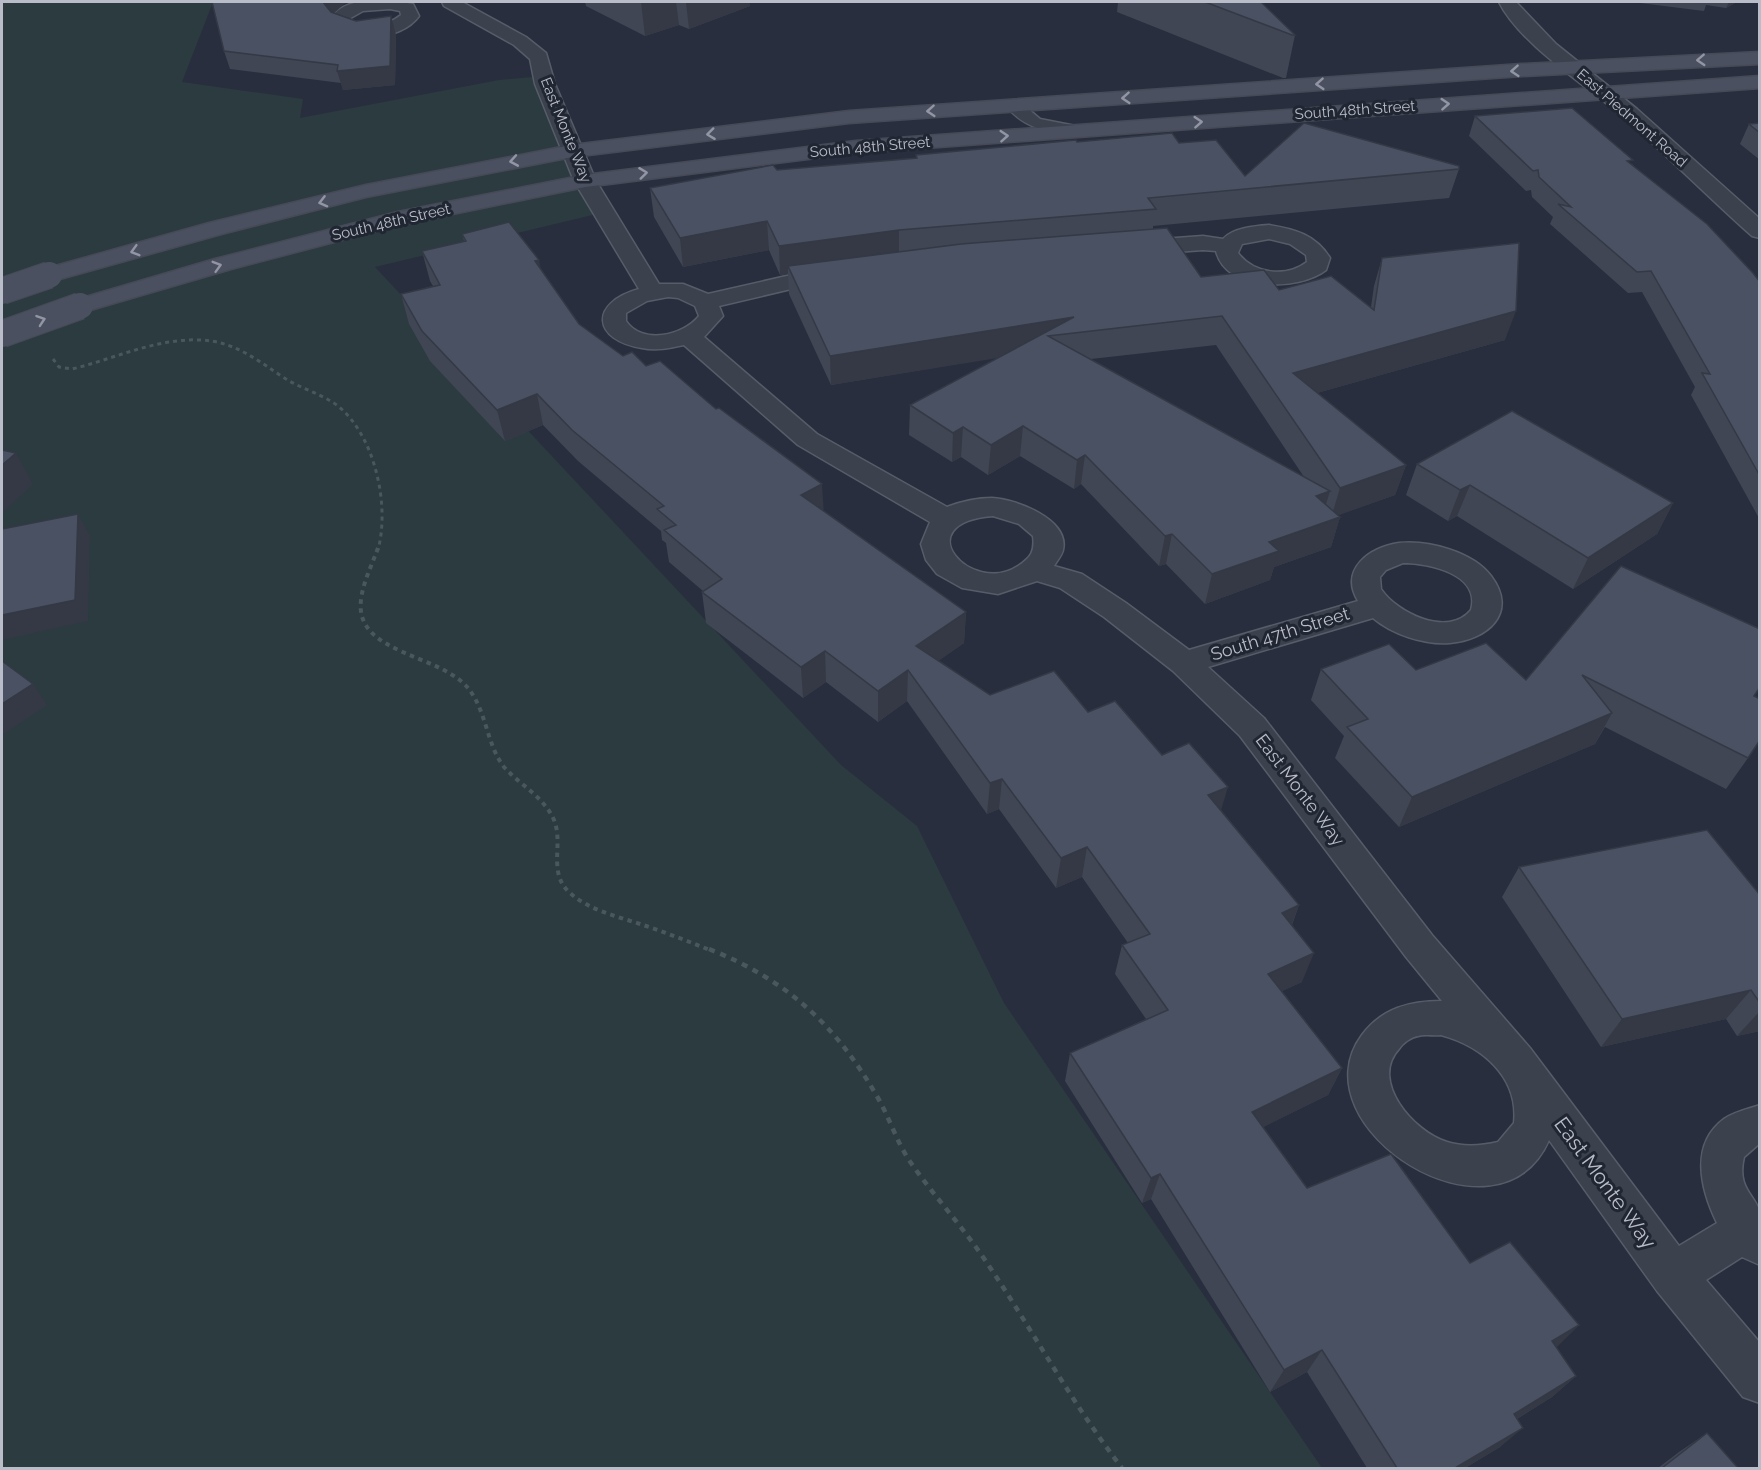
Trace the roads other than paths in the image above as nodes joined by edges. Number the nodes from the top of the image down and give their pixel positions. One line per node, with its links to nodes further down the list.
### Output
1 (450, 2): 9 (street, East Monte Way)
2 (1508, 2): 4 (street, East Piedmont Road)
3 (1760, 58): 4 (main road, South 48th Street, one-way to 4)
4 (1573, 67): 6 (street, East Piedmont Road); 7 (main road, South 48th Street, one-way to 7)
5 (1760, 82): 6 (main road, South 48th Street)
6 (1603, 92): 8 (main road, South 48th Street, one-way to 6); 11 (street, East Piedmont Road)
7 (1014, 105): 8 (lane); 9 (main road, South 48th Street, one-way to 9)
8 (1080, 130): 10 (main road, South 48th Street, one-way to 8)
9 (572, 151): 10 (street, East Monte Way); 15 (main road, South 48th Street, one-way to 15, bridge)
10 (585, 181): 16 (street, East Monte Way); 18 (main road, South 48th Street, one-way to 10, bridge)
11 (1755, 222)
12 (1228, 246): 13 (street)
13 (1110, 250)
14 (856, 274): 17 (street)
15 (2, 291)
16 (652, 291): 17 (street); 19 (street)
17 (705, 302): 19 (street)
18 (2, 334)
19 (688, 336): 20 (street)
20 (947, 520): 21 (street); 21 (street)
21 (1037, 571): 23 (street, East Monte Way)
22 (1376, 606): 23 (street, South 47th Street)
23 (1184, 663): 26 (street, East Monte Way)
24 (1760, 1124): 25 (street)
25 (1752, 1237): 26 (street)
26 (1673, 1275): 27 (street, East Monte Way)
27 (1760, 1380)

